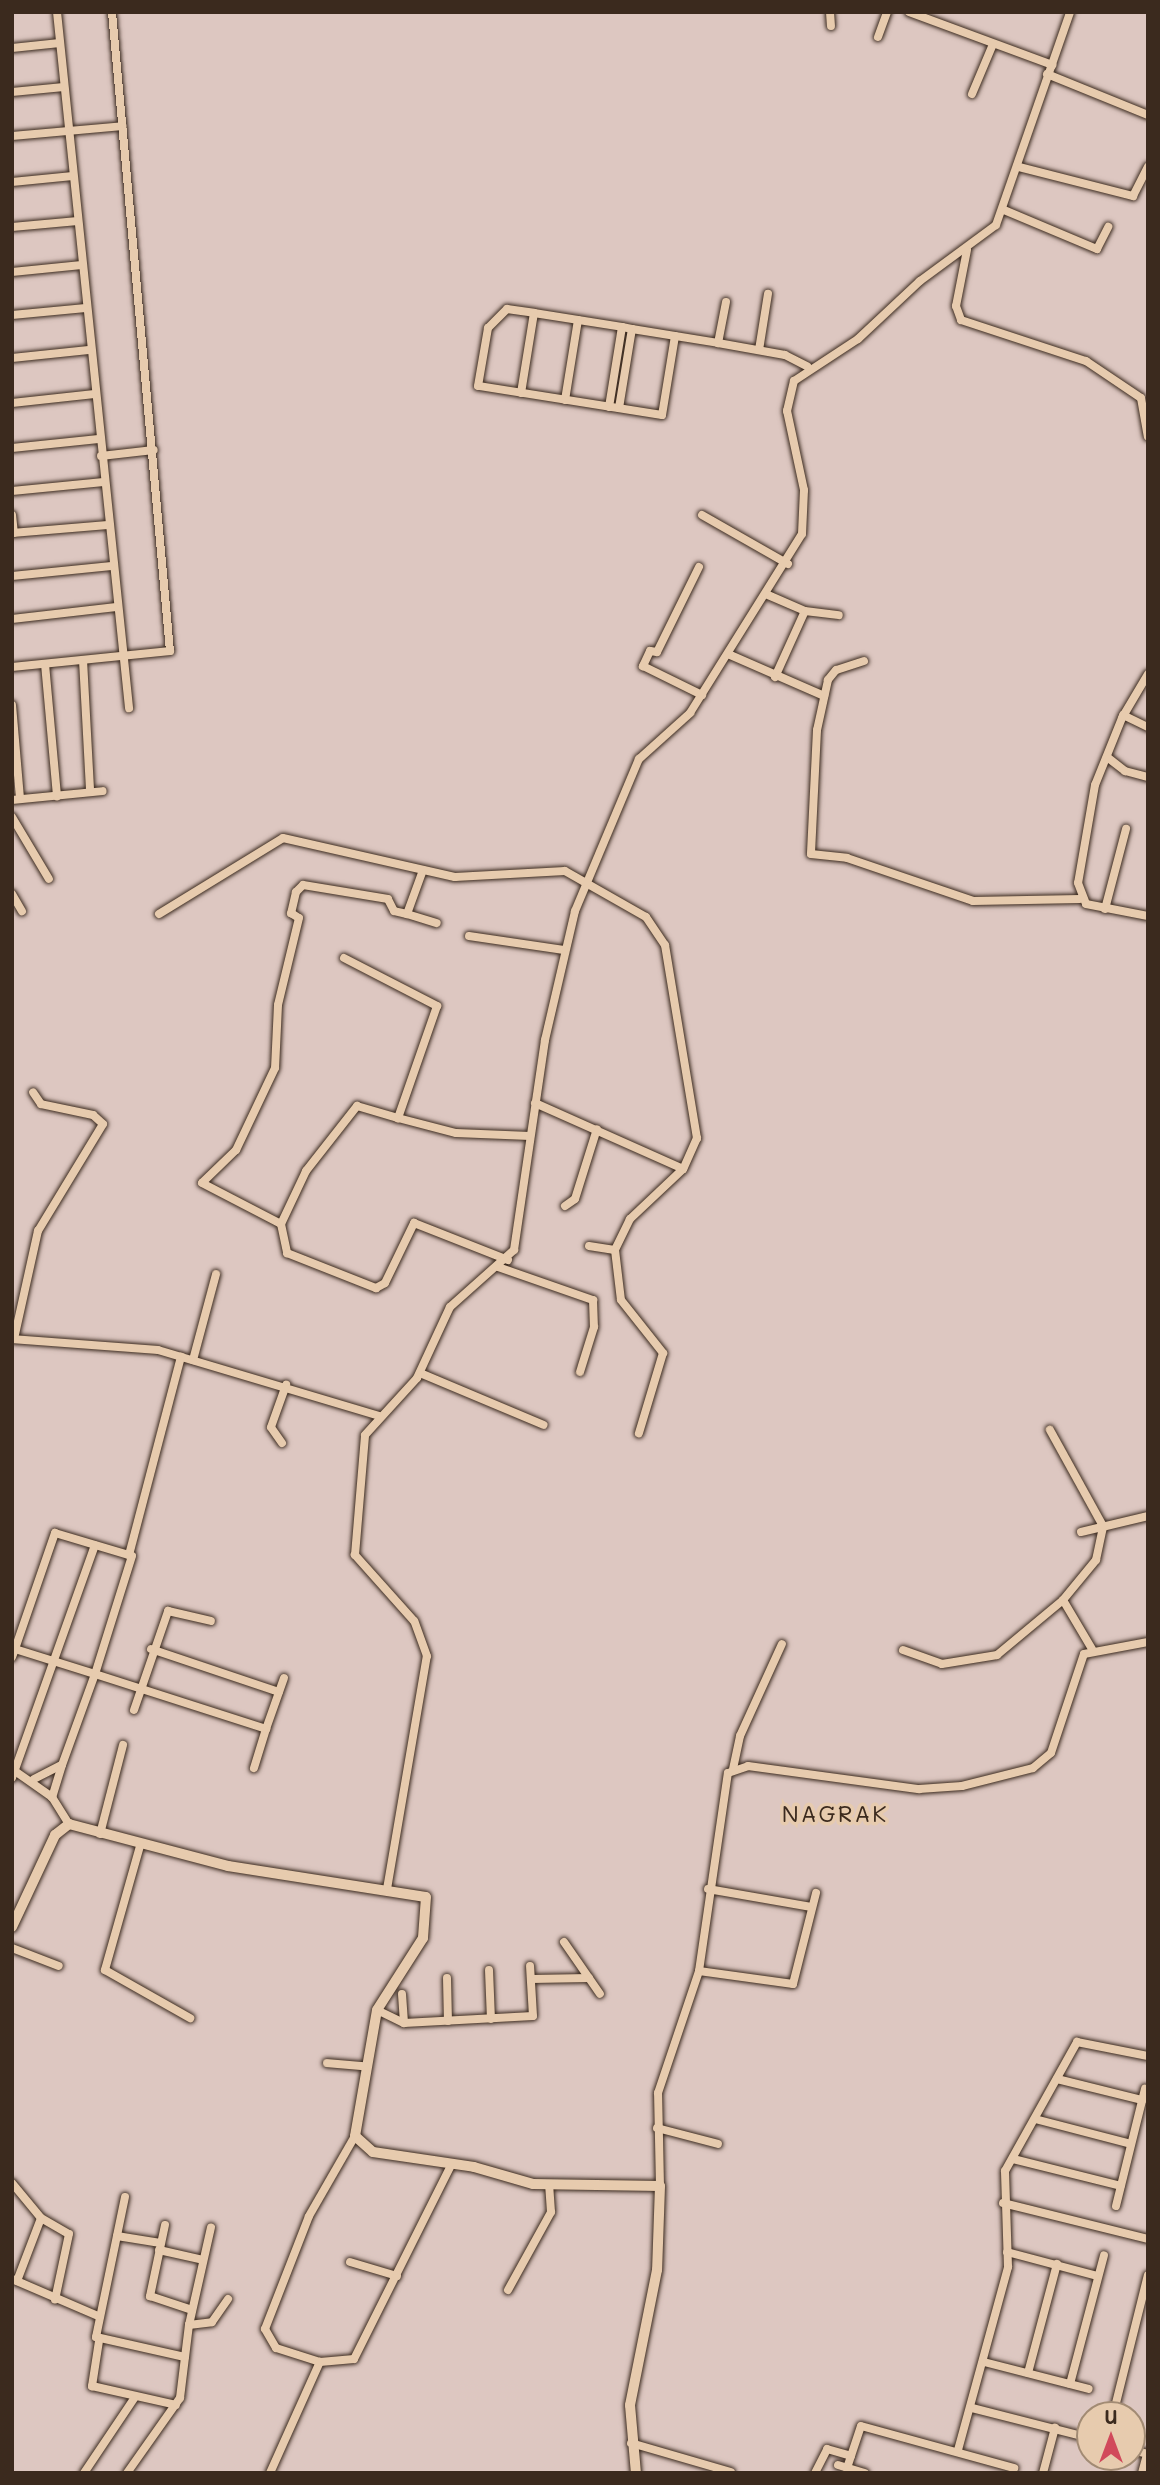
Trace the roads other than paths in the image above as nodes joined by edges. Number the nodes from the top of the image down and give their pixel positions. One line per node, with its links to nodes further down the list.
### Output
1 (57, 12): 9 (street)
2 (112, 12): 17 (street)
3 (830, 12): 7 (street)
4 (887, 12): 8 (street)
5 (909, 12): 10 (street)
6 (1070, 12): 12 (street)
7 (831, 26)
8 (878, 37)
9 (60, 43): 11 (street); 13 (street)
10 (993, 44): 12 (street); 15 (street)
11 (12, 48)
12 (1049, 70): 16 (street); 20 (street)
13 (64, 87): 14 (street); 18 (street)
14 (12, 92)
15 (972, 94)
16 (1148, 115)
17 (123, 126): 18 (street); 54 (street)
18 (69, 131): 19 (street); 22 (street)
19 (12, 136)
20 (1019, 167): 21 (street); 24 (street)
21 (1148, 167)
22 (73, 176): 23 (street); 25 (street)
23 (12, 182)
24 (1004, 210): 27 (street); 28 (street)
25 (78, 221): 26 (street); 29 (street)
26 (12, 227)
27 (1108, 227)
28 (967, 250): 44 (street); 51 (street)
29 (82, 265): 30 (street); 33 (street)
30 (12, 272)
31 (768, 294): 42 (street)
32 (726, 302): 40 (street)
33 (86, 308): 35 (street); 41 (street)
34 (534, 313): 36 (street); 45 (street); 45 (street)
35 (12, 315)
36 (578, 320): 37 (street); 47 (street)
37 (622, 327): 38 (street); 49 (street)
38 (632, 329): 39 (street); 50 (street)
39 (675, 336): 40 (street); 50 (street)
40 (718, 343): 42 (street)
41 (89, 350): 43 (street); 46 (street)
42 (759, 350): 44 (street)
43 (12, 358)
44 (807, 366): 62 (street)
45 (521, 393): 47 (street)
46 (95, 394): 48 (street); 52 (street)
47 (565, 400): 49 (street)
48 (12, 402)
49 (609, 407): 50 (street)
50 (619, 408)
51 (1148, 436)
52 (99, 439): 53 (street); 55 (street)
53 (12, 448)
54 (154, 450): 55 (street); 72 (street)
55 (101, 456): 56 (street)
56 (104, 482): 57 (street); 60 (street)
57 (12, 491)
58 (12, 515): 61 (street)
59 (702, 515): 62 (street)
60 (108, 525): 61 (street); 63 (street)
61 (13, 533)
62 (788, 564): 66 (street)
63 (112, 566): 65 (street); 67 (street)
64 (699, 568): 79 (street)
65 (12, 576)
66 (768, 595): 68 (street); 71 (street)
67 (116, 607): 70 (street); 72 (street)
68 (805, 611): 69 (street); 78 (street)
69 (839, 615)
70 (12, 619)
71 (728, 654): 78 (street); 79 (street)
72 (122, 656): 73 (street); 82 (street)
73 (83, 660): 75 (street); 87 (street)
74 (864, 661): 80 (street)
75 (46, 664): 76 (street); 89 (street)
76 (12, 667)
77 (1148, 674): 83 (street)
78 (775, 677): 80 (street)
79 (702, 695): 95 (street)
80 (824, 696): 97 (street)
81 (12, 705): 90 (street)
82 (129, 708)
83 (1123, 715): 84 (street); 85 (street)
84 (1148, 727)
85 (1107, 757): 86 (street); 97 (street)
86 (1148, 777)
87 (90, 791): 88 (street); 89 (street)
88 (103, 791)
89 (57, 796): 90 (street)
90 (16, 799)
91 (12, 817): 94 (street)
92 (1126, 829): 98 (street)
93 (423, 870): 95 (street); 100 (street); 101 (street)
94 (48, 879)
95 (589, 886): 105 (street); 112 (street)
96 (12, 894): 99 (street)
97 (1080, 899): 98 (street)
98 (1105, 909): 102 (street)
99 (22, 911)
100 (159, 914)
101 (407, 914): 103 (street); 114 (street)
102 (1148, 916)
103 (438, 923)
104 (469, 936): 105 (street)
105 (564, 950): 108 (street)
106 (344, 958): 109 (street)
107 (33, 1092): 120 (street)
108 (534, 1103): 110 (street); 111 (street)
109 (398, 1118): 111 (street); 114 (street)
110 (597, 1129): 112 (street); 113 (street)
111 (530, 1136): 117 (street)
112 (683, 1170): 116 (street)
113 (565, 1206)
114 (281, 1224): 117 (street)
115 (589, 1246): 116 (street)
116 (614, 1250): 129 (street)
117 (508, 1261): 118 (street)
118 (498, 1268): 123 (street); 124 (street)
119 (216, 1274): 122 (street)
120 (13, 1339): 121 (street)
121 (181, 1357): 122 (street); 135 (street)
122 (193, 1360): 125 (street)
123 (580, 1372)
124 (420, 1373): 126 (street); 127 (street)
125 (286, 1385): 126 (street); 130 (street)
126 (379, 1416): 161 (street)
127 (544, 1425)
128 (1050, 1430): 132 (street)
129 (639, 1433)
130 (282, 1443)
131 (1148, 1516): 132 (street)
132 (1103, 1526): 133 (street); 136 (street)
133 (1081, 1532)
134 (95, 1545): 135 (street); 143 (street); 144 (street)
135 (130, 1555): 145 (street)
136 (1063, 1600): 141 (street); 142 (street)
137 (211, 1621): 140 (street)
138 (1148, 1642): 141 (street)
139 (782, 1644): 154 (street)
140 (151, 1649): 147 (street); 148 (street)
141 (1091, 1649): 154 (street)
142 (903, 1650)
143 (14, 1653): 144 (street)
144 (55, 1663): 145 (street); 155 (street)
145 (95, 1675): 147 (street); 152 (street)
146 (284, 1678): 148 (street)
147 (140, 1688): 149 (street); 150 (street)
148 (279, 1692): 150 (street)
149 (134, 1710)
150 (266, 1729): 153 (street)
151 (123, 1745): 159 (street)
152 (62, 1765): 156 (street); 157 (street)
153 (254, 1768)
154 (733, 1769): 162 (street)
155 (13, 1772): 156 (street)
156 (34, 1779): 157 (street)
157 (52, 1797): 158 (street)
158 (69, 1824): 159 (street); 165 (street)
159 (100, 1835): 160 (street)
160 (140, 1846): 161 (street); 178 (street)
161 (387, 1889): 177 (street)
162 (708, 1889): 164 (street); 171 (street)
163 (816, 1893): 164 (street)
164 (811, 1907): 171 (street)
165 (12, 1927)
166 (564, 1942): 173 (street)
167 (12, 1948): 168 (street)
168 (59, 1966)
169 (530, 1966): 174 (street)
170 (489, 1970): 179 (street)
171 (699, 1971): 189 (street)
172 (447, 1978): 180 (street)
173 (589, 1978): 174 (street); 176 (street)
174 (531, 1979): 179 (street)
175 (402, 1994): 181 (street)
176 (600, 1994)
177 (377, 2010): 181 (street); 184 (street)
178 (190, 2018)
179 (491, 2019): 180 (street)
180 (448, 2021): 181 (street)
181 (404, 2023)
182 (1148, 2056): 185 (street)
183 (327, 2063): 184 (street)
184 (363, 2066): 190 (street)
185 (1057, 2079): 187 (street); 188 (street)
186 (1144, 2089): 187 (street)
187 (1142, 2100): 192 (street)
188 (1035, 2119): 192 (street); 193 (street)
189 (657, 2128): 191 (street); 197 (street)
190 (355, 2136): 194 (street); 225 (street)
191 (718, 2144)
192 (1131, 2144): 198 (street)
193 (1013, 2159): 198 (street); 200 (street)
194 (452, 2163): 196 (street); 214 (street)
195 (12, 2183): 202 (street)
196 (549, 2186): 197 (street); 217 (street)
197 (660, 2186): 236 (street)
198 (1121, 2186): 201 (street)
199 (125, 2197): 205 (street)
200 (1003, 2203): 206 (street); 208 (street)
201 (1116, 2206)
202 (41, 2218): 216 (street); 219 (street)
203 (165, 2225): 207 (street)
204 (211, 2227): 210 (street)
205 (117, 2236): 207 (street); 221 (street)
206 (1148, 2239)
207 (160, 2247): 210 (street); 220 (street)
208 (1007, 2252): 212 (street); 226 (street)
209 (1104, 2255): 215 (street)
210 (203, 2260): 220 (street)
211 (350, 2262): 214 (street)
212 (1057, 2264): 215 (street); 227 (street)
213 (1148, 2275): 231 (street)
214 (397, 2276): 225 (street)
215 (1098, 2276): 228 (street)
216 (15, 2280): 219 (street)
217 (508, 2290)
218 (228, 2299): 222 (street)
219 (55, 2300): 221 (street)
220 (192, 2310): 222 (street)
221 (99, 2316): 223 (street)
222 (189, 2325): 224 (street)
223 (99, 2341): 224 (street); 230 (street)
224 (185, 2357): 232 (street)
225 (320, 2362): 247 (street)
226 (984, 2362): 227 (street); 233 (street)
227 (1028, 2372): 228 (street)
228 (1070, 2384): 229 (street)
229 (1089, 2389)
230 (135, 2397): 232 (street); 245 (street)
231 (1116, 2401)
232 (176, 2405): 246 (street)
233 (972, 2408): 234 (street); 237 (street)
234 (1055, 2428): 235 (street); 252 (street)
235 (1076, 2434)
236 (631, 2443): 244 (street); 248 (street)
237 (958, 2451): 239 (street); 240 (street)
238 (1148, 2454): 253 (street)
239 (851, 2456): 242 (street); 249 (street)
240 (996, 2463): 243 (street); 251 (street)
241 (838, 2465): 242 (street)
242 (847, 2468): 250 (street)
243 (1014, 2468)
244 (731, 2472)
245 (84, 2473)
246 (127, 2473)
247 (270, 2473)
248 (636, 2473)
249 (815, 2473)
250 (865, 2473)
251 (993, 2473)
252 (1043, 2473)
253 (1142, 2473)

